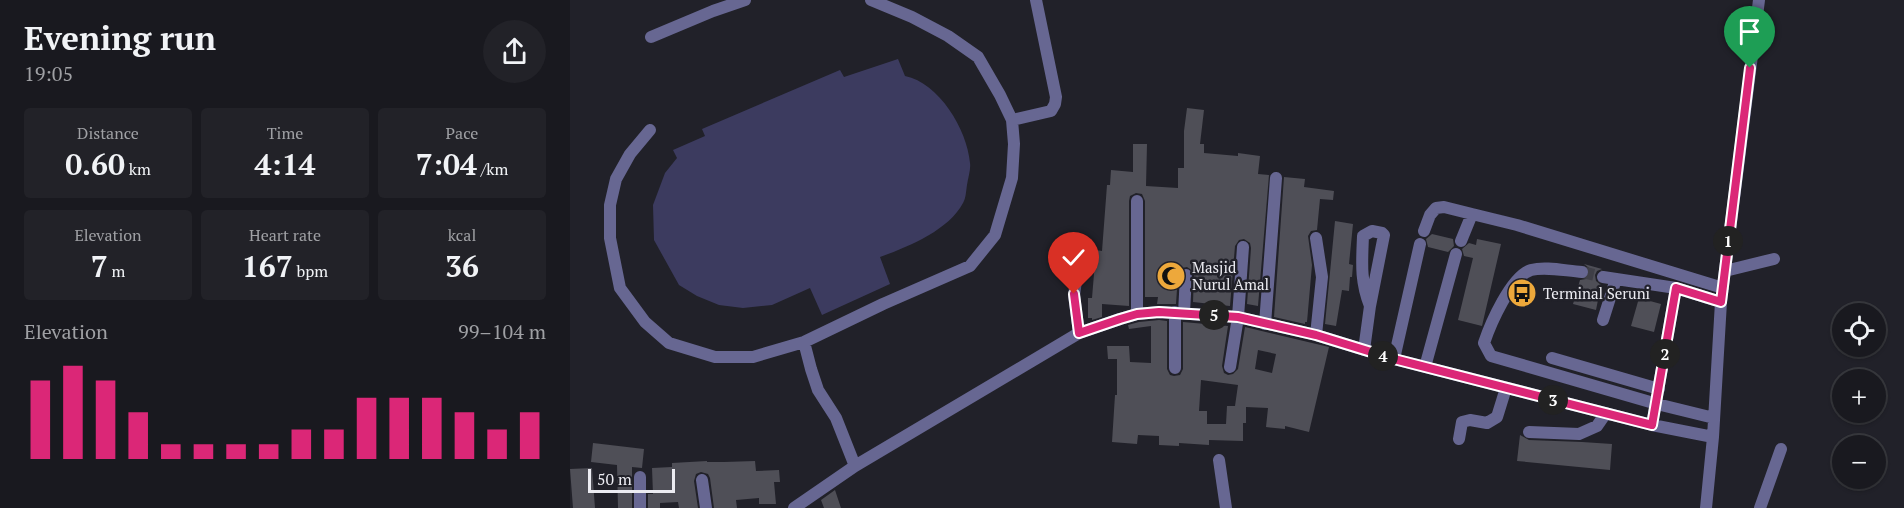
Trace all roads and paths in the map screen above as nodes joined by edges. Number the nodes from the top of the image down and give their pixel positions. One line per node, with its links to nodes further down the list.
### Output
1 (745, 0): 6 (street)
2 (871, 0): 5 (street)
3 (1036, 0): 7 (street)
4 (1759, 0): 20 (street)
5 (896, 4): 7 (street)
6 (651, 37)
7 (1012, 120): 36 (street)
8 (650, 130): 36 (street)
9 (1276, 178): 33 (street)
10 (1137, 201): 30 (street)
11 (1472, 214): 12 (street); 14 (street); 26 (street)
12 (1424, 231)
13 (1316, 238): 35 (street)
14 (1461, 241)
15 (1420, 244): 39 (street)
16 (1243, 247): 31 (street)
17 (1456, 254): 41 (street)
18 (1774, 259): 20 (street)
19 (1078, 267): 34 (street)
20 (1725, 271): 26 (street)
21 (1582, 272): 45 (street)
22 (1186, 275): 29 (street)
23 (1603, 277): 24 (street)
24 (1616, 279): 25 (street); 32 (street)
25 (1676, 288): 27 (street); 44 (street)
26 (1723, 288): 27 (street)
27 (1721, 302): 47 (street)
28 (1370, 306): 28 (street); 37 (street)
29 (1179, 312): 30 (street); 31 (street); 42 (street)
30 (1137, 314): 34 (street)
31 (1238, 317): 33 (street); 40 (street)
32 (1603, 320)
33 (1264, 324): 35 (street)
34 (1079, 333): 54 (street)
35 (1316, 335): 37 (street)
36 (804, 342): 54 (street)
37 (1364, 350): 39 (street)
38 (1552, 358): 44 (street)
39 (1394, 359): 41 (street)
40 (1230, 367)
41 (1425, 367): 43 (street)
42 (1175, 368)
43 (1506, 388): 46 (street); 51 (street)
44 (1659, 389): 45 (street)
45 (1657, 404): 47 (street); 48 (street)
46 (1606, 413): 48 (street); 49 (street)
47 (1714, 418): 50 (street)
48 (1652, 425): 50 (street)
49 (1529, 432)
50 (1713, 437): 61 (street)
51 (1459, 439)
52 (1781, 449): 62 (street)
53 (1219, 460): 60 (street)
54 (855, 466): 57 (street)
55 (640, 477): 58 (street)
56 (702, 480): 59 (street)
57 (798, 507)
58 (640, 508)
59 (706, 508)
60 (1226, 508)
61 (1706, 508)
62 (1760, 508)

